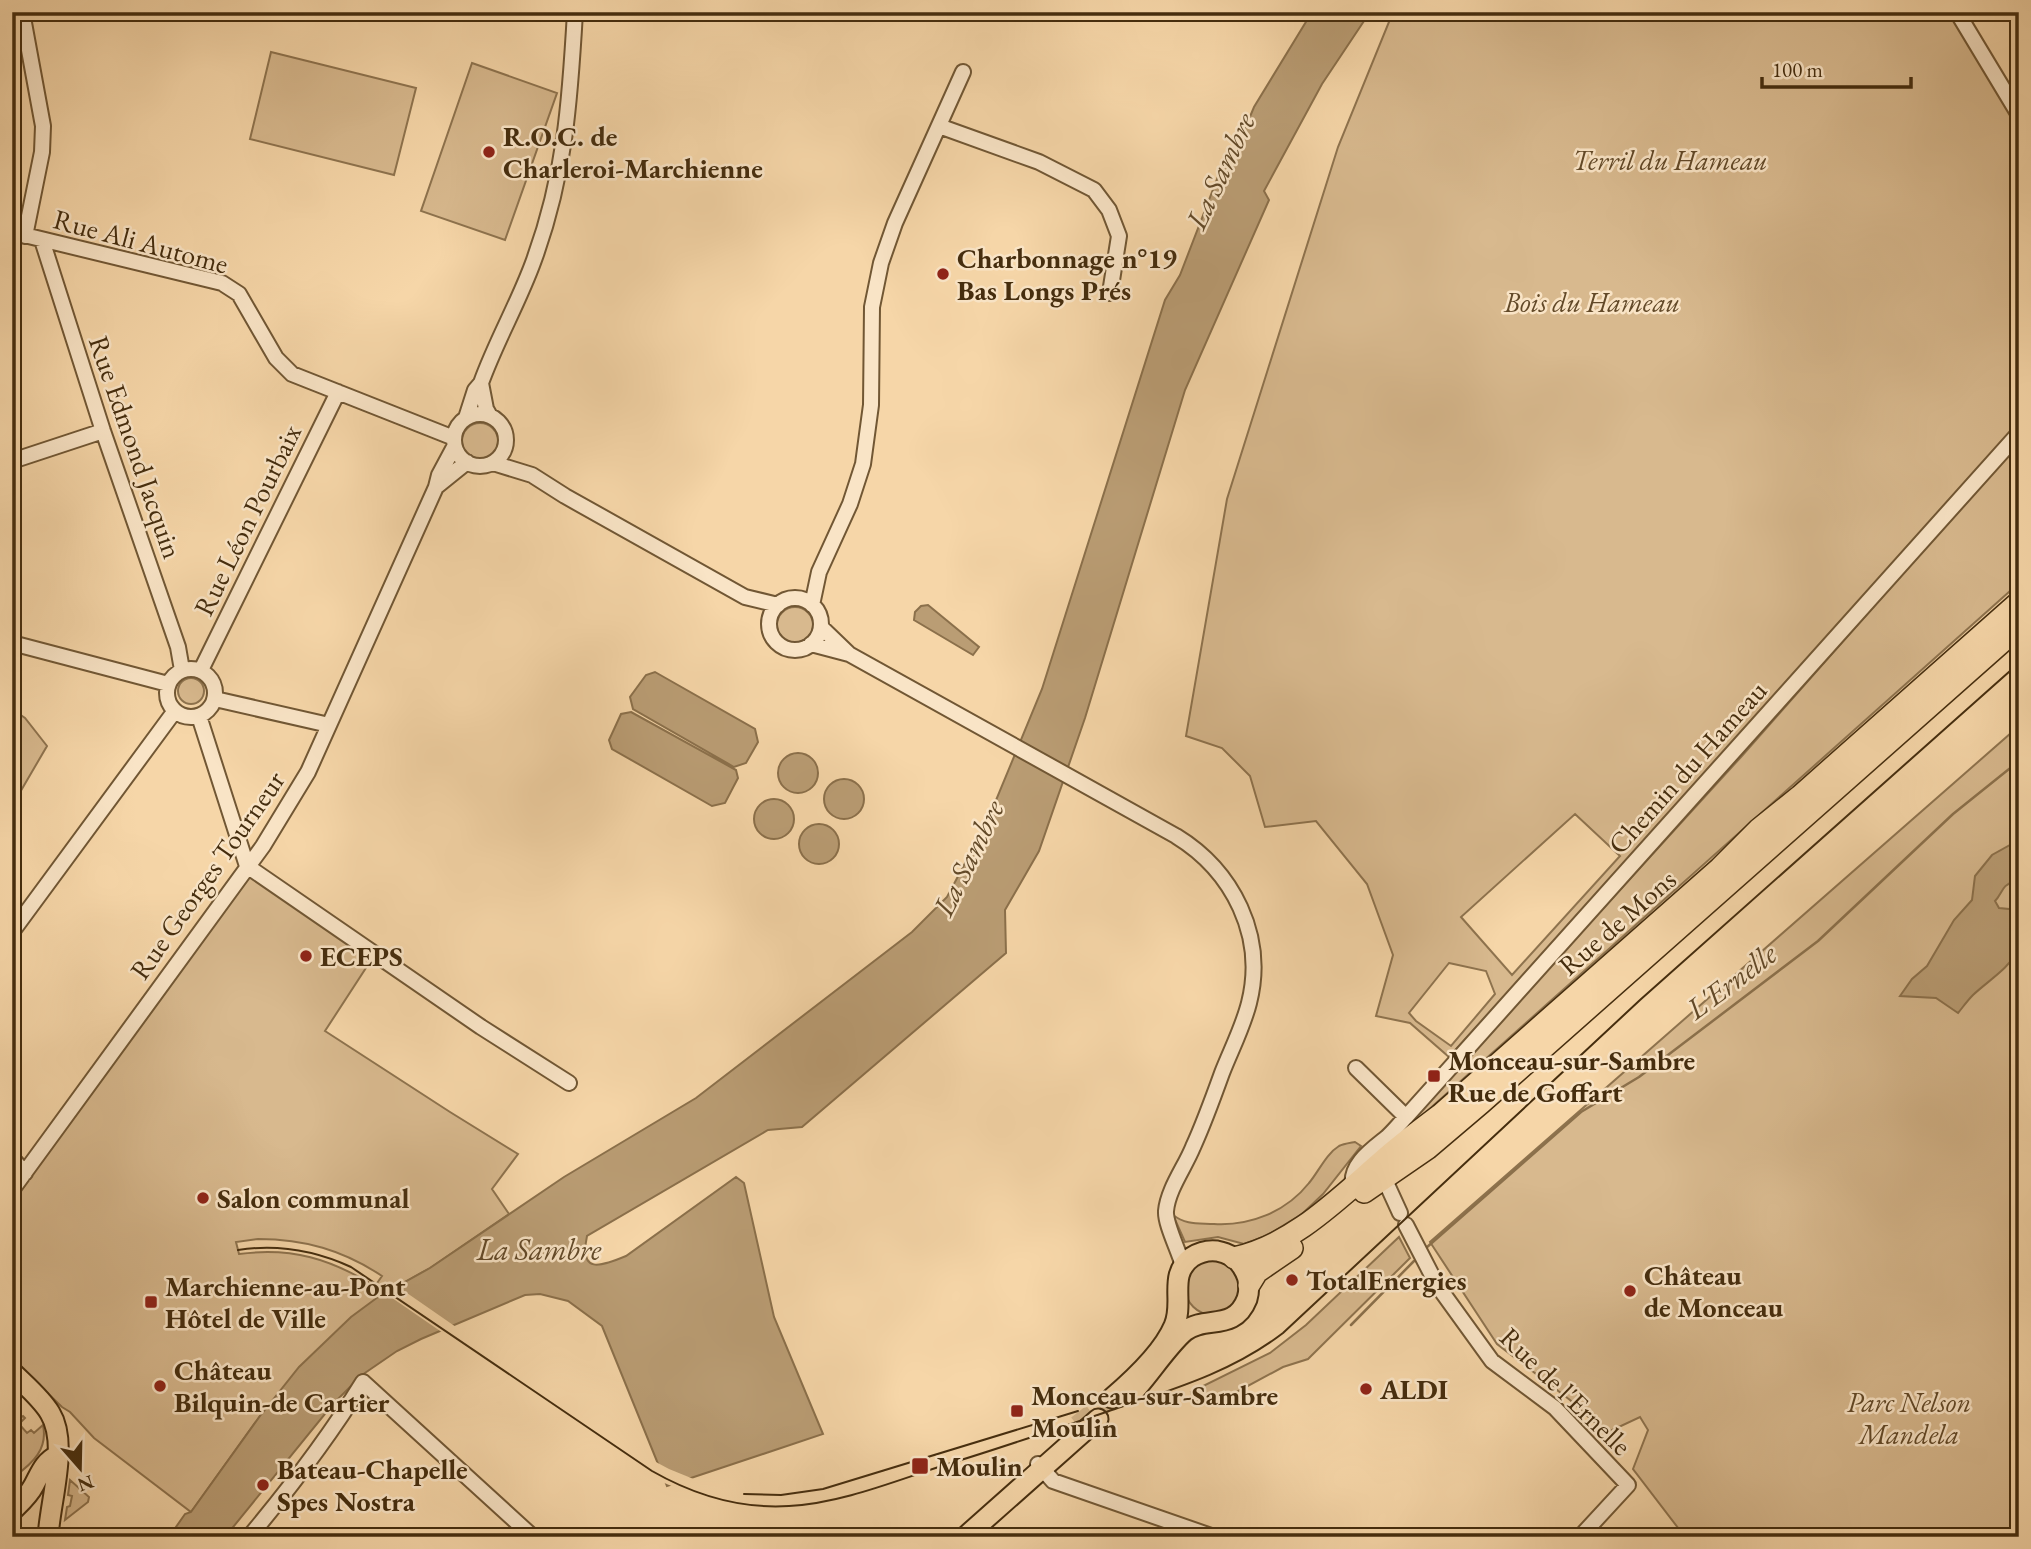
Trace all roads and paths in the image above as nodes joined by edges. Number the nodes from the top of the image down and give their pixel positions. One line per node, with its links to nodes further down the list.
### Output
1 (22, 12): 7 (street)
2 (575, 12): 10 (street)
3 (1957, 12): 5 (street)
4 (963, 72): 6 (street)
5 (2019, 115)
6 (939, 126): 9 (street); 23 (street)
7 (19, 234): 8 (street, Rue Ali Autome)
8 (42, 240): 11 (street, Rue Ali Autome); 14 (street, Rue Edmond Jacquin)
9 (1110, 293)
10 (481, 383): 12 (street); 13 (street)
11 (338, 392): 16 (street, Rue Ali Autome); 35 (street, Rue Léon Pourbaix)
12 (490, 416): 13 (street); 17 (street)
13 (466, 418): 16 (street)
14 (103, 431): 18 (street); 34 (street, Rue Edmond Jacquin)
15 (2017, 435): 45 (street, Chemin du Hameau)
16 (454, 442): 19 (street); 22 (street, Rue Georges Tourneur)
17 (505, 445): 20 (street); 21 (street)
18 (12, 461)
19 (467, 462): 20 (street); 22 (street, Rue Georges Tourneur)
20 (493, 463): 21 (street)
21 (532, 475): 24 (street)
22 (436, 487): 40 (street, Rue Georges Tourneur)
23 (819, 572): 25 (street); 27 (street)
24 (745, 597): 25 (street); 28 (street)
25 (785, 602): 27 (street); 28 (street)
26 (2019, 602): 45 (highway, Rue de Mons)
27 (812, 605): 29 (street)
28 (769, 621): 32 (street)
29 (821, 627): 32 (street); 33 (street)
30 (2019, 627): 47 (highway, Rue de Mons)
31 (12, 643): 36 (street)
32 (811, 644): 33 (street)
33 (849, 654): 52 (street)
34 (182, 670): 35 (street); 36 (street)
35 (201, 670): 37 (street)
36 (168, 684): 38 (street)
37 (215, 699): 39 (street); 40 (street)
38 (174, 712): 39 (street); 42 (street)
39 (199, 716): 41 (street)
40 (330, 725): 41 (street, Rue Georges Tourneur)
41 (247, 866): 44 (street); 48 (street, Rue Georges Tourneur)
42 (12, 932)
43 (1356, 1068): 45 (street)
44 (569, 1083)
45 (1399, 1131): 47 (highway, Rue de Mons); 49 (street, Chemin du Hameau)
46 (12, 1158): 48 (street)
47 (1382, 1170): 49 (highway, Rue de Mons); 53 (highway, Rue de Mons); 69 (street, Rue de l'Ernelle)
48 (25, 1173): 50 (street, Rue Georges Tourneur)
49 (1353, 1187): 51 (highway, Rue de Mons)
50 (12, 1190)
51 (1234, 1258): 52 (main road, Rue de Mons); 53 (main road)
52 (1189, 1260): 54 (main road)
53 (1249, 1285): 55 (main road, Rue de Mons)
54 (1178, 1297): 55 (main road); 58 (main road)
55 (1209, 1323): 57 (main road, Rue de Mons)
56 (12, 1373): 62 (main road)
57 (1133, 1392)
58 (1112, 1398)
59 (1098, 1419): 61 (main road)
60 (1074, 1427): 61 (main road)
61 (1039, 1466): 67 (main road); 68 (street)
62 (44, 1487): 63 (main road); 64 (main road)
63 (12, 1511)
64 (48, 1537)
65 (248, 1537): 66 (street)
66 (533, 1537)
67 (965, 1537)
68 (1214, 1537)
69 (1580, 1537)

